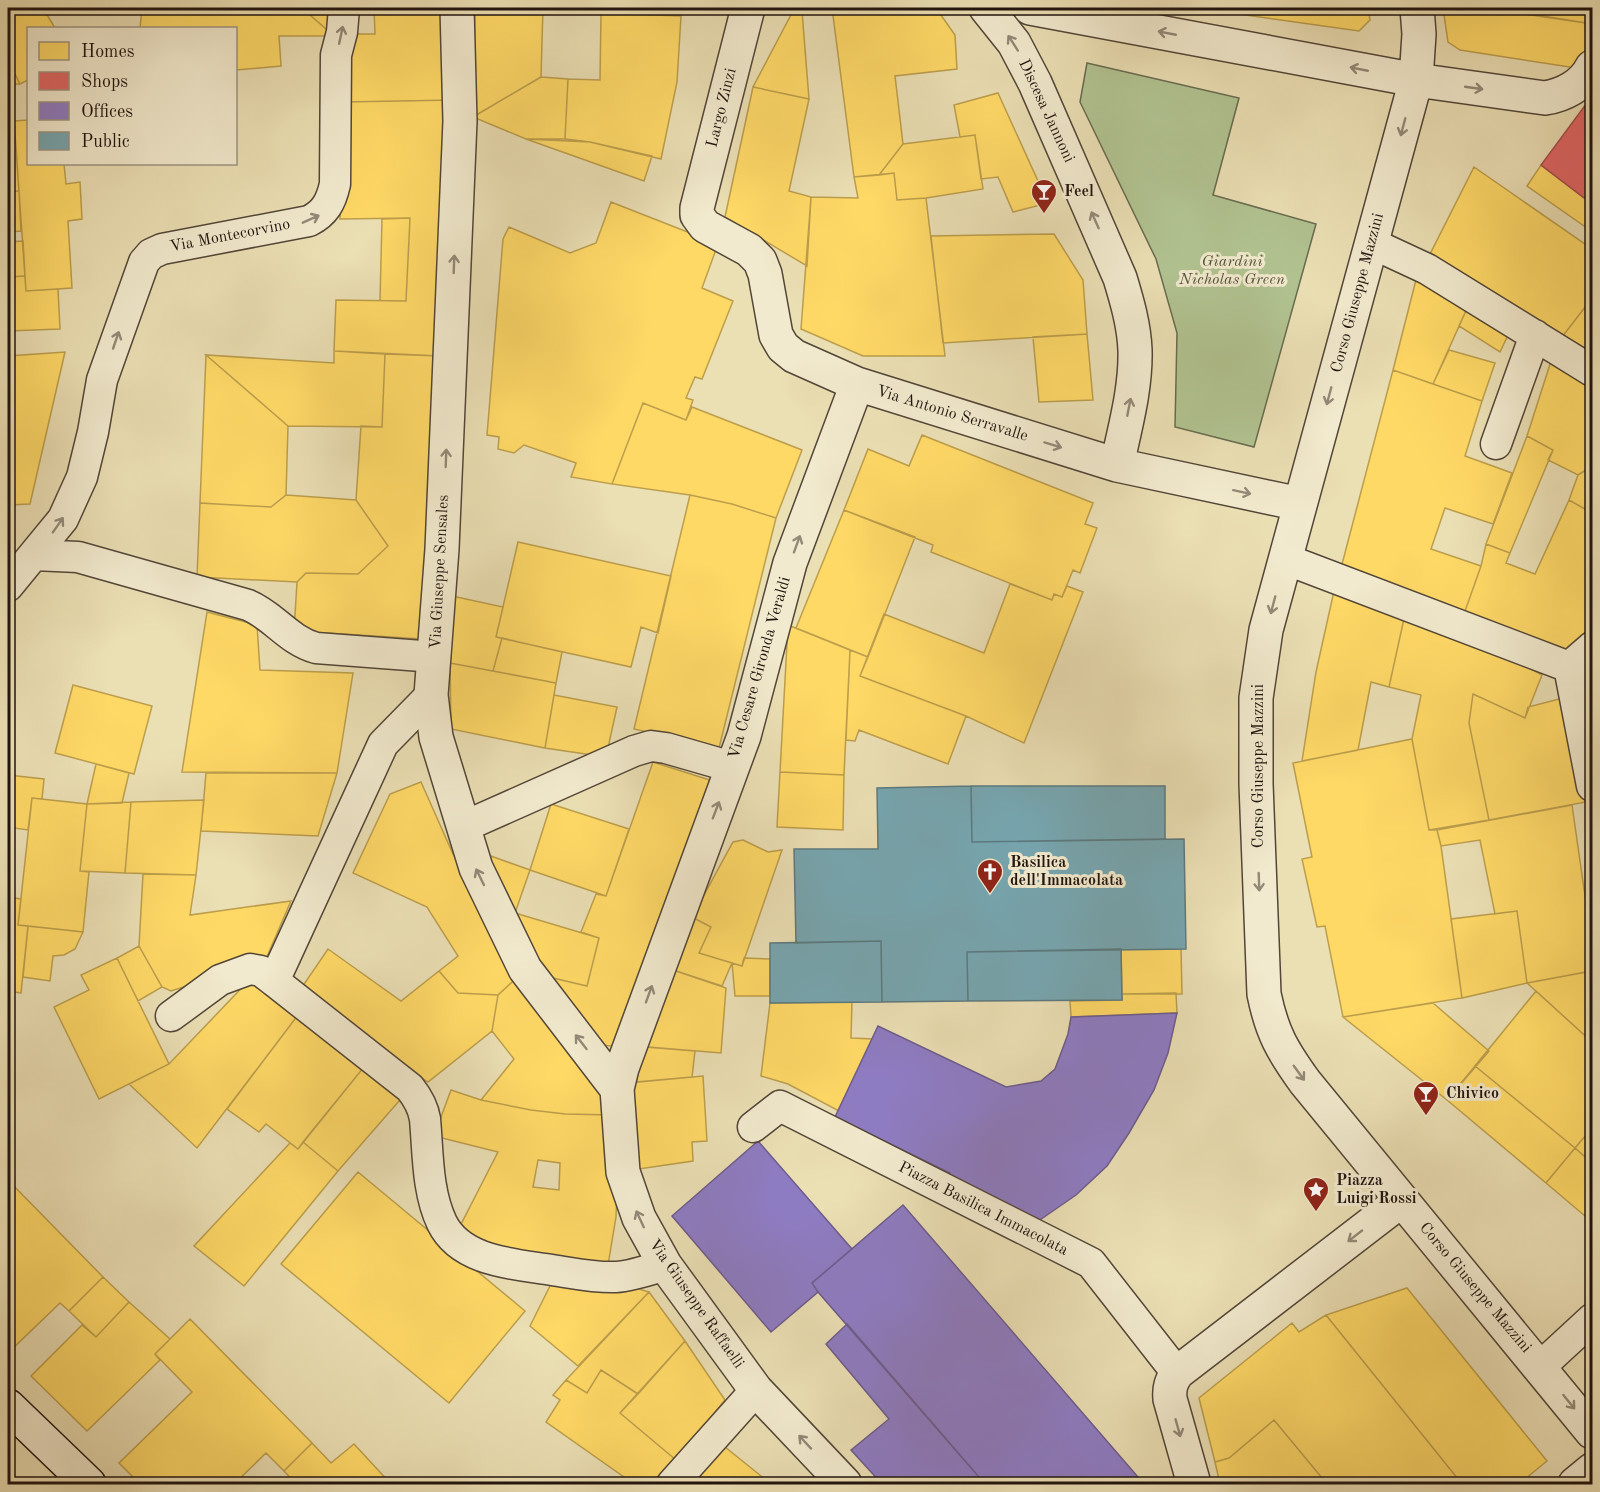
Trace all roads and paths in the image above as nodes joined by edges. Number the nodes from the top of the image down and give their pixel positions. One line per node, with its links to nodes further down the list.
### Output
1 (344, 8): 17 (lane, Via Montecorvino, one-way to 1)
2 (457, 8): 21 (street, Via Giuseppe Sensales, one-way to 2)
3 (748, 8): 9 (street, Largo Zinzi)
4 (986, 8): 15 (street, Discesa Jannoni, one-way to 4)
5 (1030, 8): 8 (street, one-way to 5)
6 (1417, 8): 8 (street, Corso Giuseppe Mazzini)
7 (1593, 67): 8 (street, one-way to 7)
8 (1416, 80): 10 (street, Corso Giuseppe Mazzini, one-way to 10)
9 (697, 208): 13 (street, Via Antonio Serravalle)
10 (1371, 243): 11 (lane); 16 (street, Corso Giuseppe Mazzini, one-way to 16)
11 (1535, 335): 12 (lane); 14 (lane)
12 (1593, 371)
13 (857, 384): 15 (street, Via Antonio Serravalle, one-way to 15); 24 (street, Via Cesare Gironda Veraldi, one-way to 13)
14 (1496, 444)
15 (1117, 465): 16 (street, Via Antonio Serravalle, one-way to 16)
16 (1300, 504): 18 (street, Corso Giuseppe Mazzini)
17 (34, 555): 19 (lane, Via Montecorvino); 21 (lane)
18 (1285, 559): 22 (lane); 31 (street, Corso Giuseppe Mazzini, one-way to 31)
19 (8, 586)
20 (1593, 647): 22 (lane)
21 (435, 657): 23 (street, Via Giuseppe Sensales)
22 (1569, 667): 25 (lane)
23 (431, 695): 26 (street, Via Giuseppe Sensales); 27 (lane)
24 (732, 767): 26 (lane); 29 (street, Via Cesare Gironda Veraldi, one-way to 24)
25 (1593, 786)
26 (463, 827): 29 (street, Via Giuseppe Sensales, one-way to 26)
27 (274, 981): 28 (lane); 32 (lane)
28 (171, 1016)
29 (617, 1089): 32 (street, Via Giuseppe Raffaelli, one-way to 29)
30 (753, 1127): 35 (lane, Piazza Basilica Immacolata)
31 (1402, 1200): 34 (street, Corso Giuseppe Mazzini); 35 (street, one-way to 35)
32 (665, 1265): 36 (street, Via Giuseppe Raffaelli)
33 (1593, 1320): 34 (lane)
34 (1540, 1367): 38 (street, Corso Giuseppe Mazzini, one-way to 38)
35 (1177, 1373): 43 (street, one-way to 43)
36 (756, 1390): 41 (lane); 42 (street, Via Giuseppe Raffaelli, one-way to 36)
37 (8, 1406): 40 (street)
38 (1593, 1432)
39 (1593, 1470): 44 (street)
40 (88, 1485)
41 (672, 1485)
42 (845, 1485)
43 (1194, 1485)
44 (1575, 1485)

